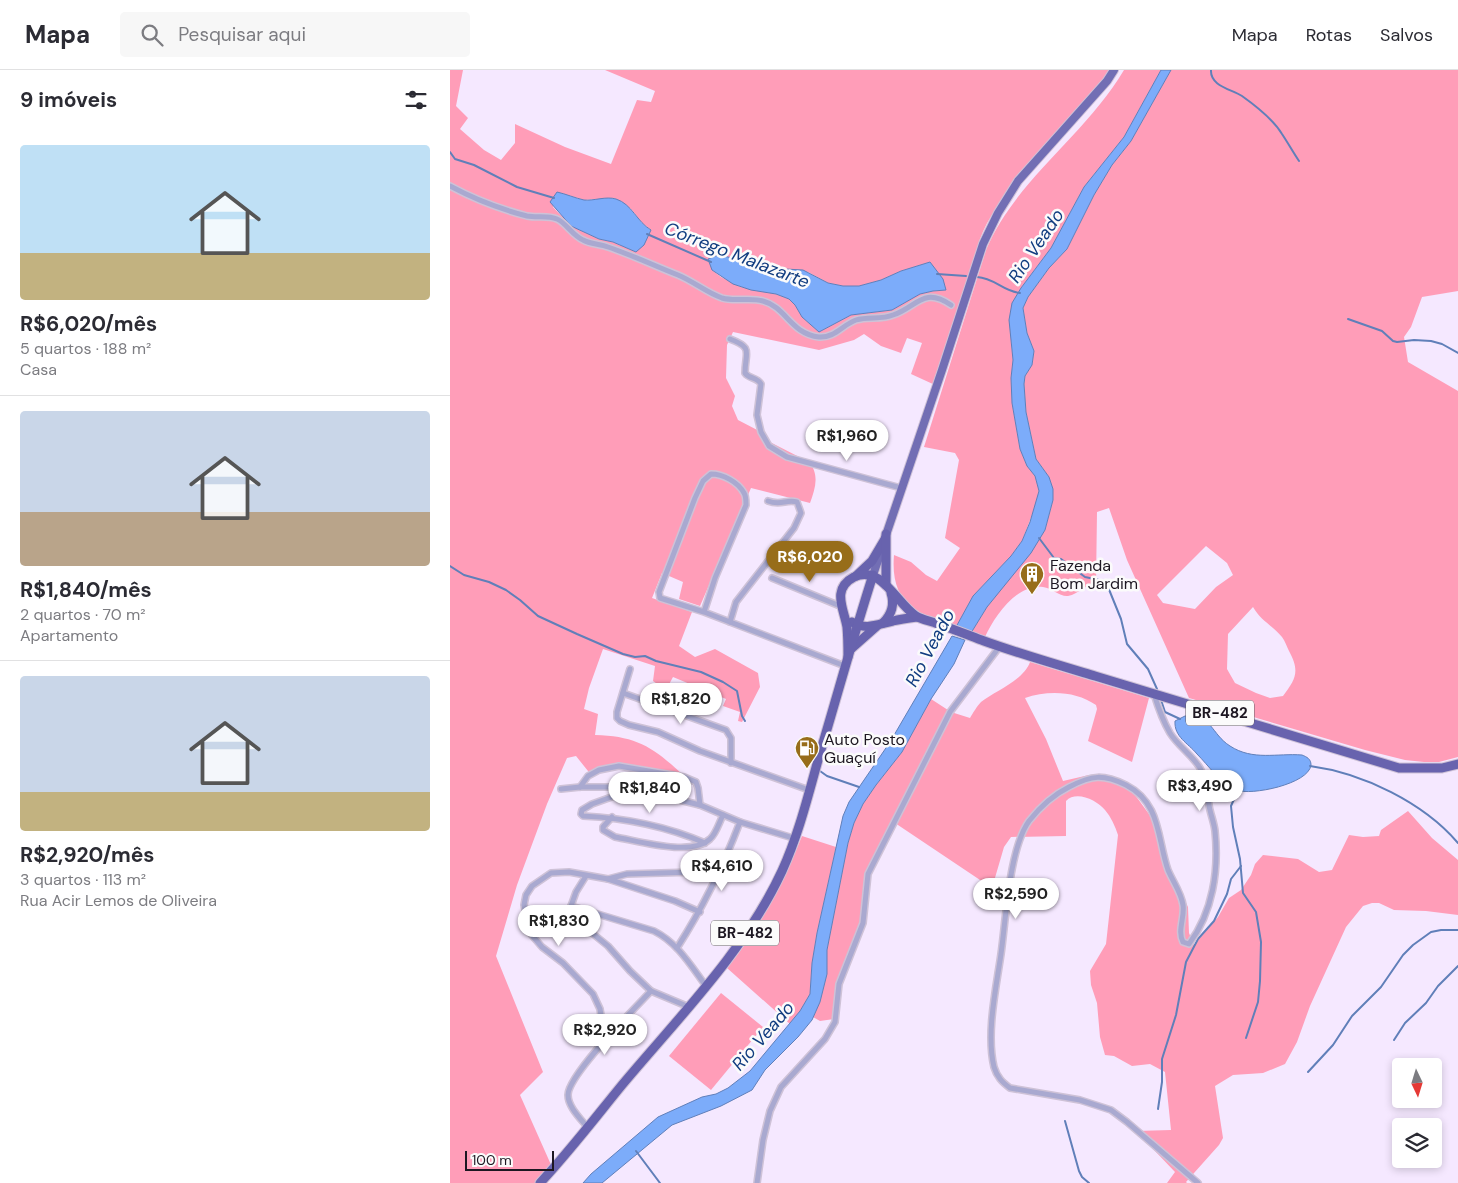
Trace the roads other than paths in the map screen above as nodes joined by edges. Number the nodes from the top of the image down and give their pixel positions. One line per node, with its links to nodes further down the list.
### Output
1 (1114, 70): 5 (main road)
2 (450, 186): 3 (street)
3 (951, 305)
4 (730, 339): 5 (street)
5 (901, 488): 7 (main road)
6 (768, 501): 15 (street)
7 (885, 537): 8 (highway); 9 (main road); 11 (highway)
8 (856, 576): 9 (highway); 12 (highway)
9 (873, 576): 11 (highway, BR-482); 17 (highway)
10 (772, 578): 12 (street)
11 (887, 587): 14 (highway, BR-482); 16 (highway)
12 (841, 607): 17 (highway); 19 (highway, BR-482)
13 (704, 612): 13 (street); 15 (street)
14 (917, 617): 16 (highway, BR-482); 18 (highway, BR-482)
15 (730, 622): 19 (street)
16 (880, 624): 17 (highway, BR-482); 19 (highway)
17 (857, 625): 19 (highway)
18 (1000, 646): 22 (highway, BR-482); 47 (street)
19 (848, 658): 28 (highway, BR-482)
20 (630, 669): 21 (street)
21 (623, 693): 23 (street); 23 (street)
22 (1153, 693): 24 (highway, BR-482); 48 (street)
23 (730, 763): 28 (street)
24 (1458, 764)
25 (580, 787): 26 (street); 27 (street); 29 (street)
26 (561, 789)
27 (634, 790): 29 (street); 31 (street)
28 (810, 790): 33 (highway, BR-482)
29 (700, 804): 30 (street)
30 (723, 815): 32 (street); 34 (street)
31 (612, 817): 34 (street); 34 (street)
32 (740, 822): 33 (street); 35 (street)
33 (793, 838): 41 (highway, BR-482)
34 (705, 843)
35 (723, 867): 37 (street); 39 (street)
36 (586, 876): 37 (street); 38 (street); 44 (street)
37 (608, 879): 39 (street)
38 (571, 906): 40 (street); 42 (street)
39 (700, 912): 40 (street)
40 (677, 948): 41 (street)
41 (706, 986): 43 (highway, BR-482)
42 (651, 991): 43 (street); 44 (street)
43 (690, 1007): 45 (highway, BR-482)
44 (605, 1041): 45 (street)
45 (588, 1128): 46 (highway, BR-482)
46 (540, 1183)
47 (757, 1183)
48 (1198, 1183)

